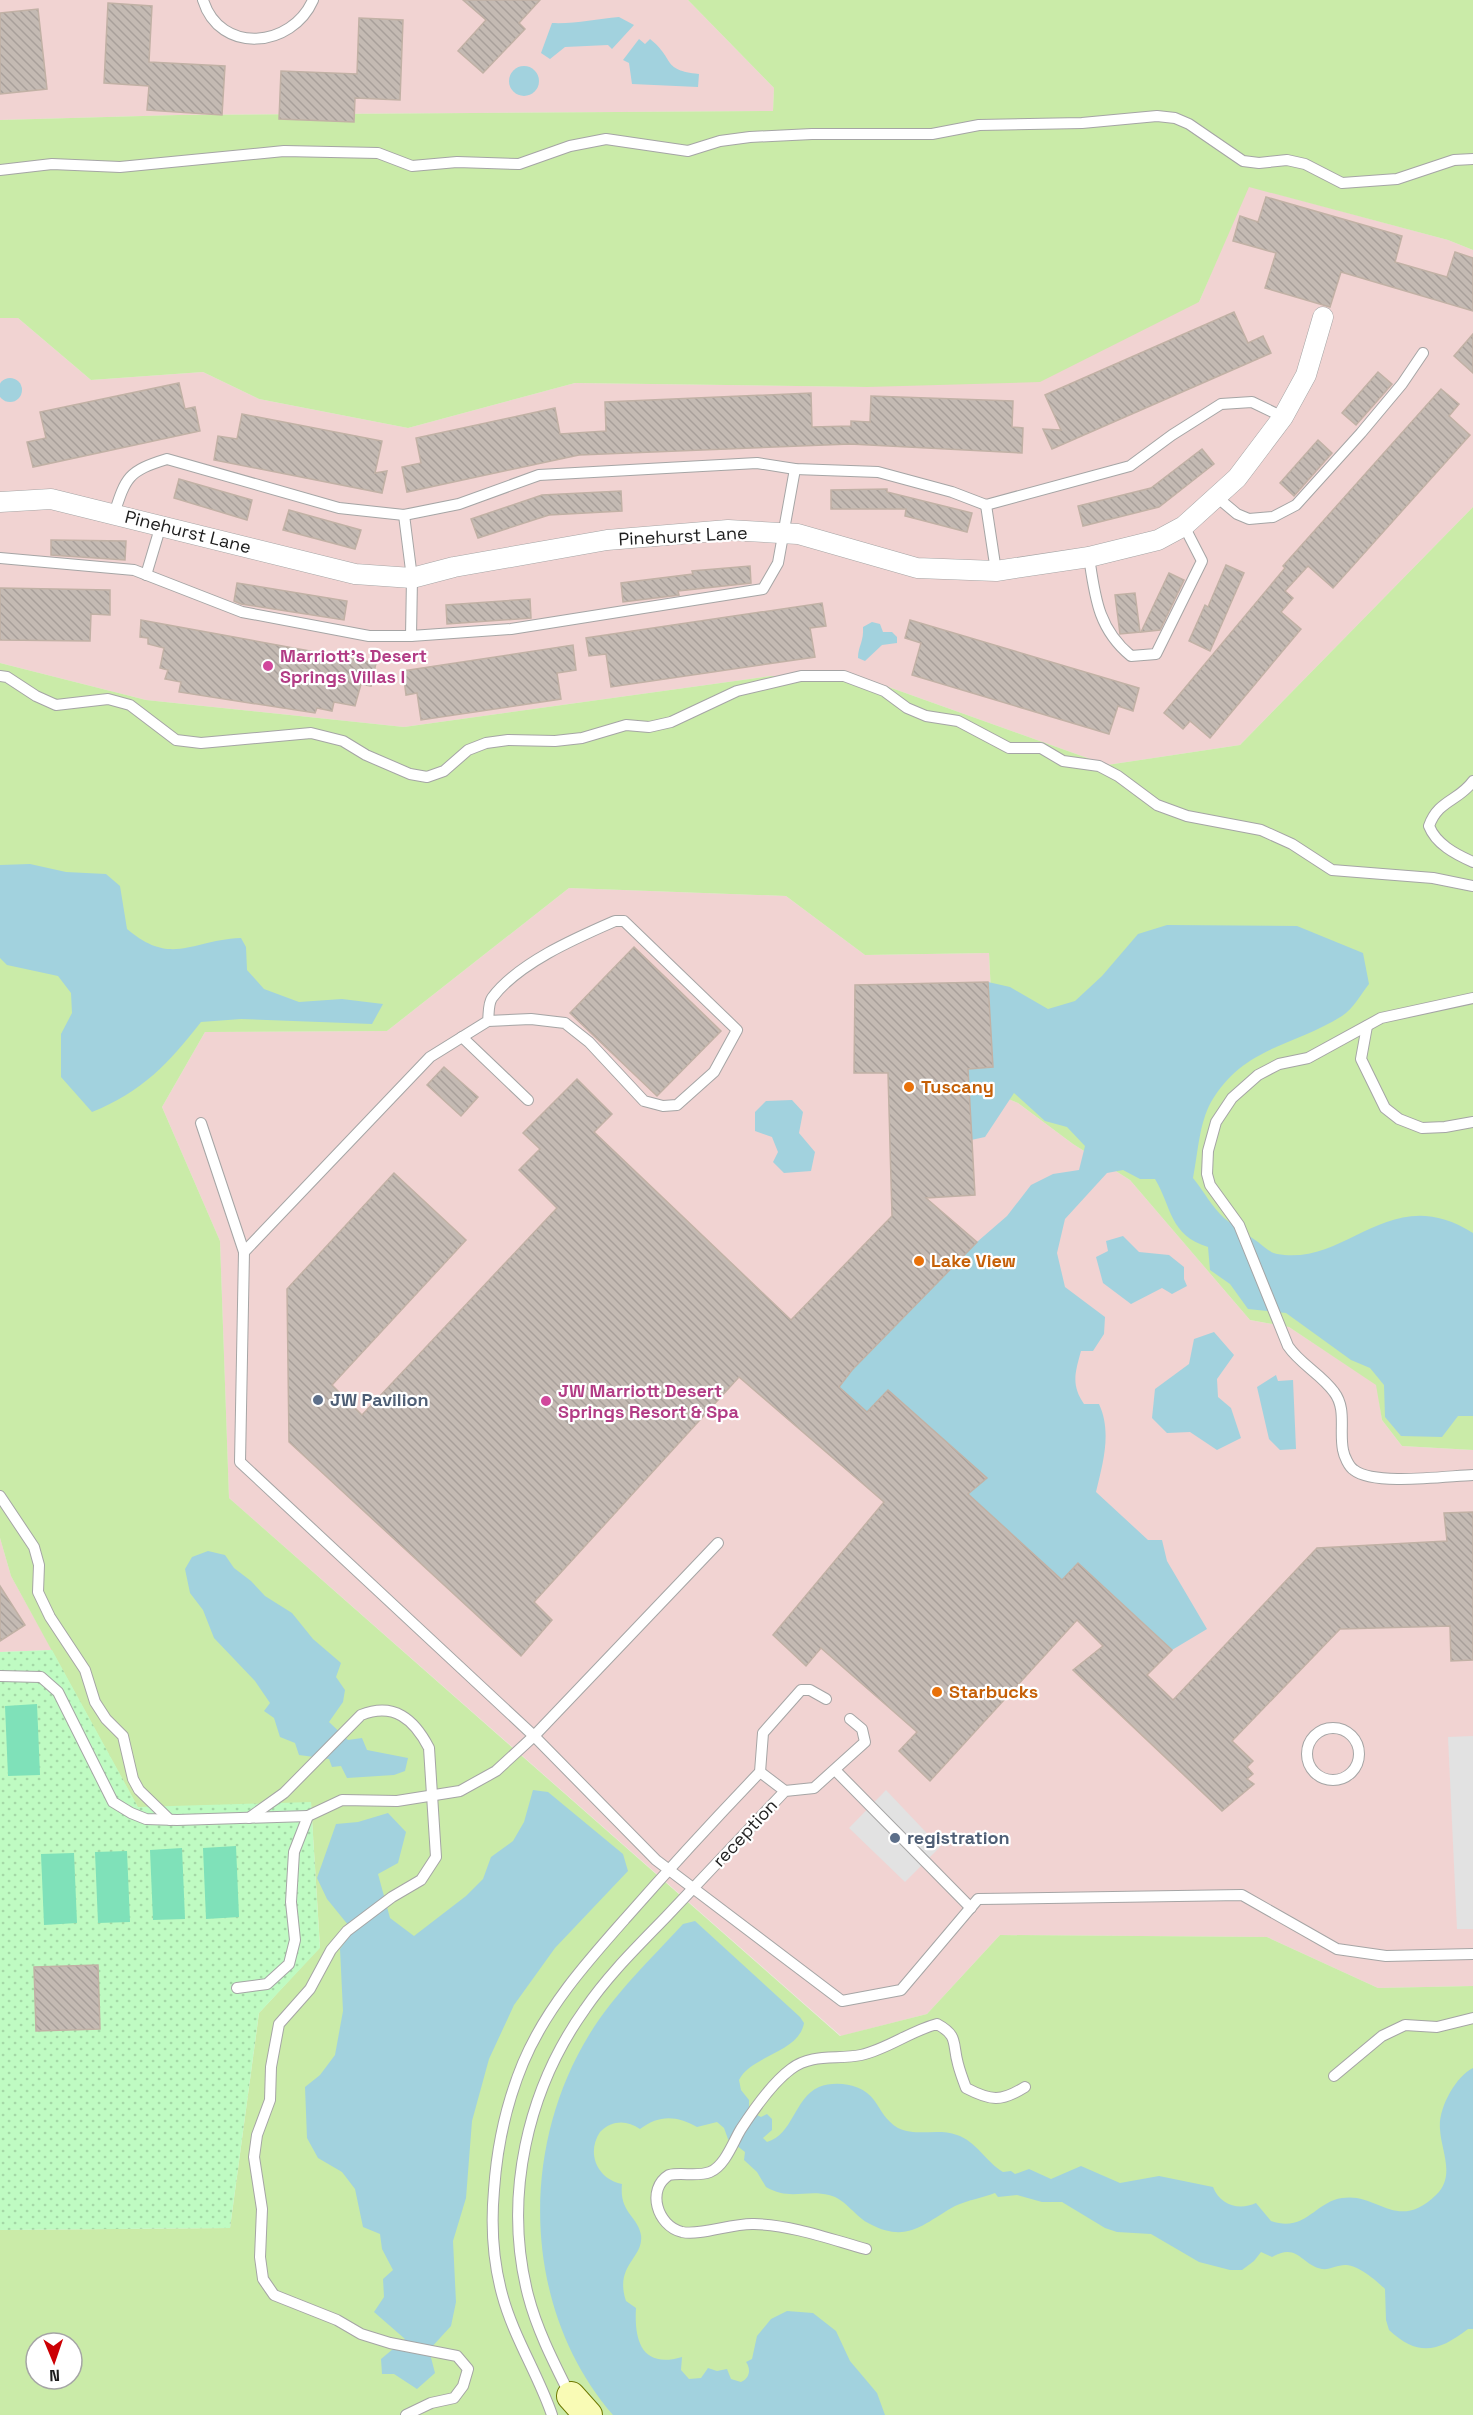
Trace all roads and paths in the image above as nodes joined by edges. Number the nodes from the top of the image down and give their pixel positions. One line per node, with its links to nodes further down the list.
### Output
1 (203, 0): 2 (lane)
2 (313, 0)
3 (1473, 159): 4 (lane)
4 (0, 170)
5 (1323, 317): 7 (street, Pinehurst Lane)
6 (1423, 353): 9 (lane)
7 (1282, 417): 9 (street, Pinehurst Lane); 11 (lane)
8 (795, 469): 11 (lane); 13 (lane); 16 (lane)
9 (1218, 498): 15 (street, Pinehurst Lane)
10 (0, 502): 12 (street, Pinehurst Lane)
11 (986, 505): 19 (lane)
12 (114, 514): 13 (lane); 14 (street, Pinehurst Lane)
13 (404, 515): 21 (lane)
14 (161, 525): 20 (lane); 21 (street, Pinehurst Lane)
15 (1184, 526): 17 (street, Pinehurst Lane); 17 (lane)
16 (783, 533): 19 (street, Pinehurst Lane); 21 (street, Pinehurst Lane); 22 (lane)
17 (1089, 557): 19 (street, Pinehurst Lane)
18 (0, 558): 20 (lane)
19 (996, 571)
20 (146, 575): 22 (lane)
21 (412, 578): 22 (lane)
22 (411, 636)
23 (0, 676): 26 (lane)
24 (1473, 781): 25 (lane)
25 (1473, 862)
26 (1473, 886)
27 (1473, 998): 29 (lane)
28 (488, 1021): 28 (lane); 30 (lane)
29 (1367, 1026): 32 (lane); 35 (lane)
30 (462, 1037): 31 (lane); 34 (lane)
31 (528, 1100)
32 (1473, 1122)
33 (201, 1123): 34 (lane)
34 (244, 1252): 41 (lane)
35 (1473, 1475)
36 (0, 1496): 49 (lane)
37 (718, 1543): 41 (lane)
38 (0, 1676): 49 (lane)
39 (826, 1699): 44 (lane, reception)
40 (850, 1719): 43 (lane, reception)
41 (534, 1736): 46 (lane); 50 (lane)
42 (1307, 1755): 42 (lane)
43 (835, 1770): 45 (lane, reception); 52 (lane)
44 (760, 1772): 45 (lane); 50 (lane, reception)
45 (785, 1791): 51 (lane, reception)
46 (433, 1796): 47 (lane); 48 (lane); 60 (lane)
47 (308, 1816): 48 (lane); 54 (lane)
48 (249, 1818): 49 (lane)
49 (170, 1820)
50 (669, 1869): 51 (lane); 59 (lane, reception)
51 (692, 1889): 52 (lane); 59 (lane, reception)
52 (971, 1908): 53 (lane)
53 (1473, 1954)
54 (237, 1988)
55 (1473, 2018): 56 (lane)
56 (1334, 2076)
57 (1025, 2087): 58 (lane)
58 (866, 2249)
59 (572, 2410)
60 (406, 2415)

